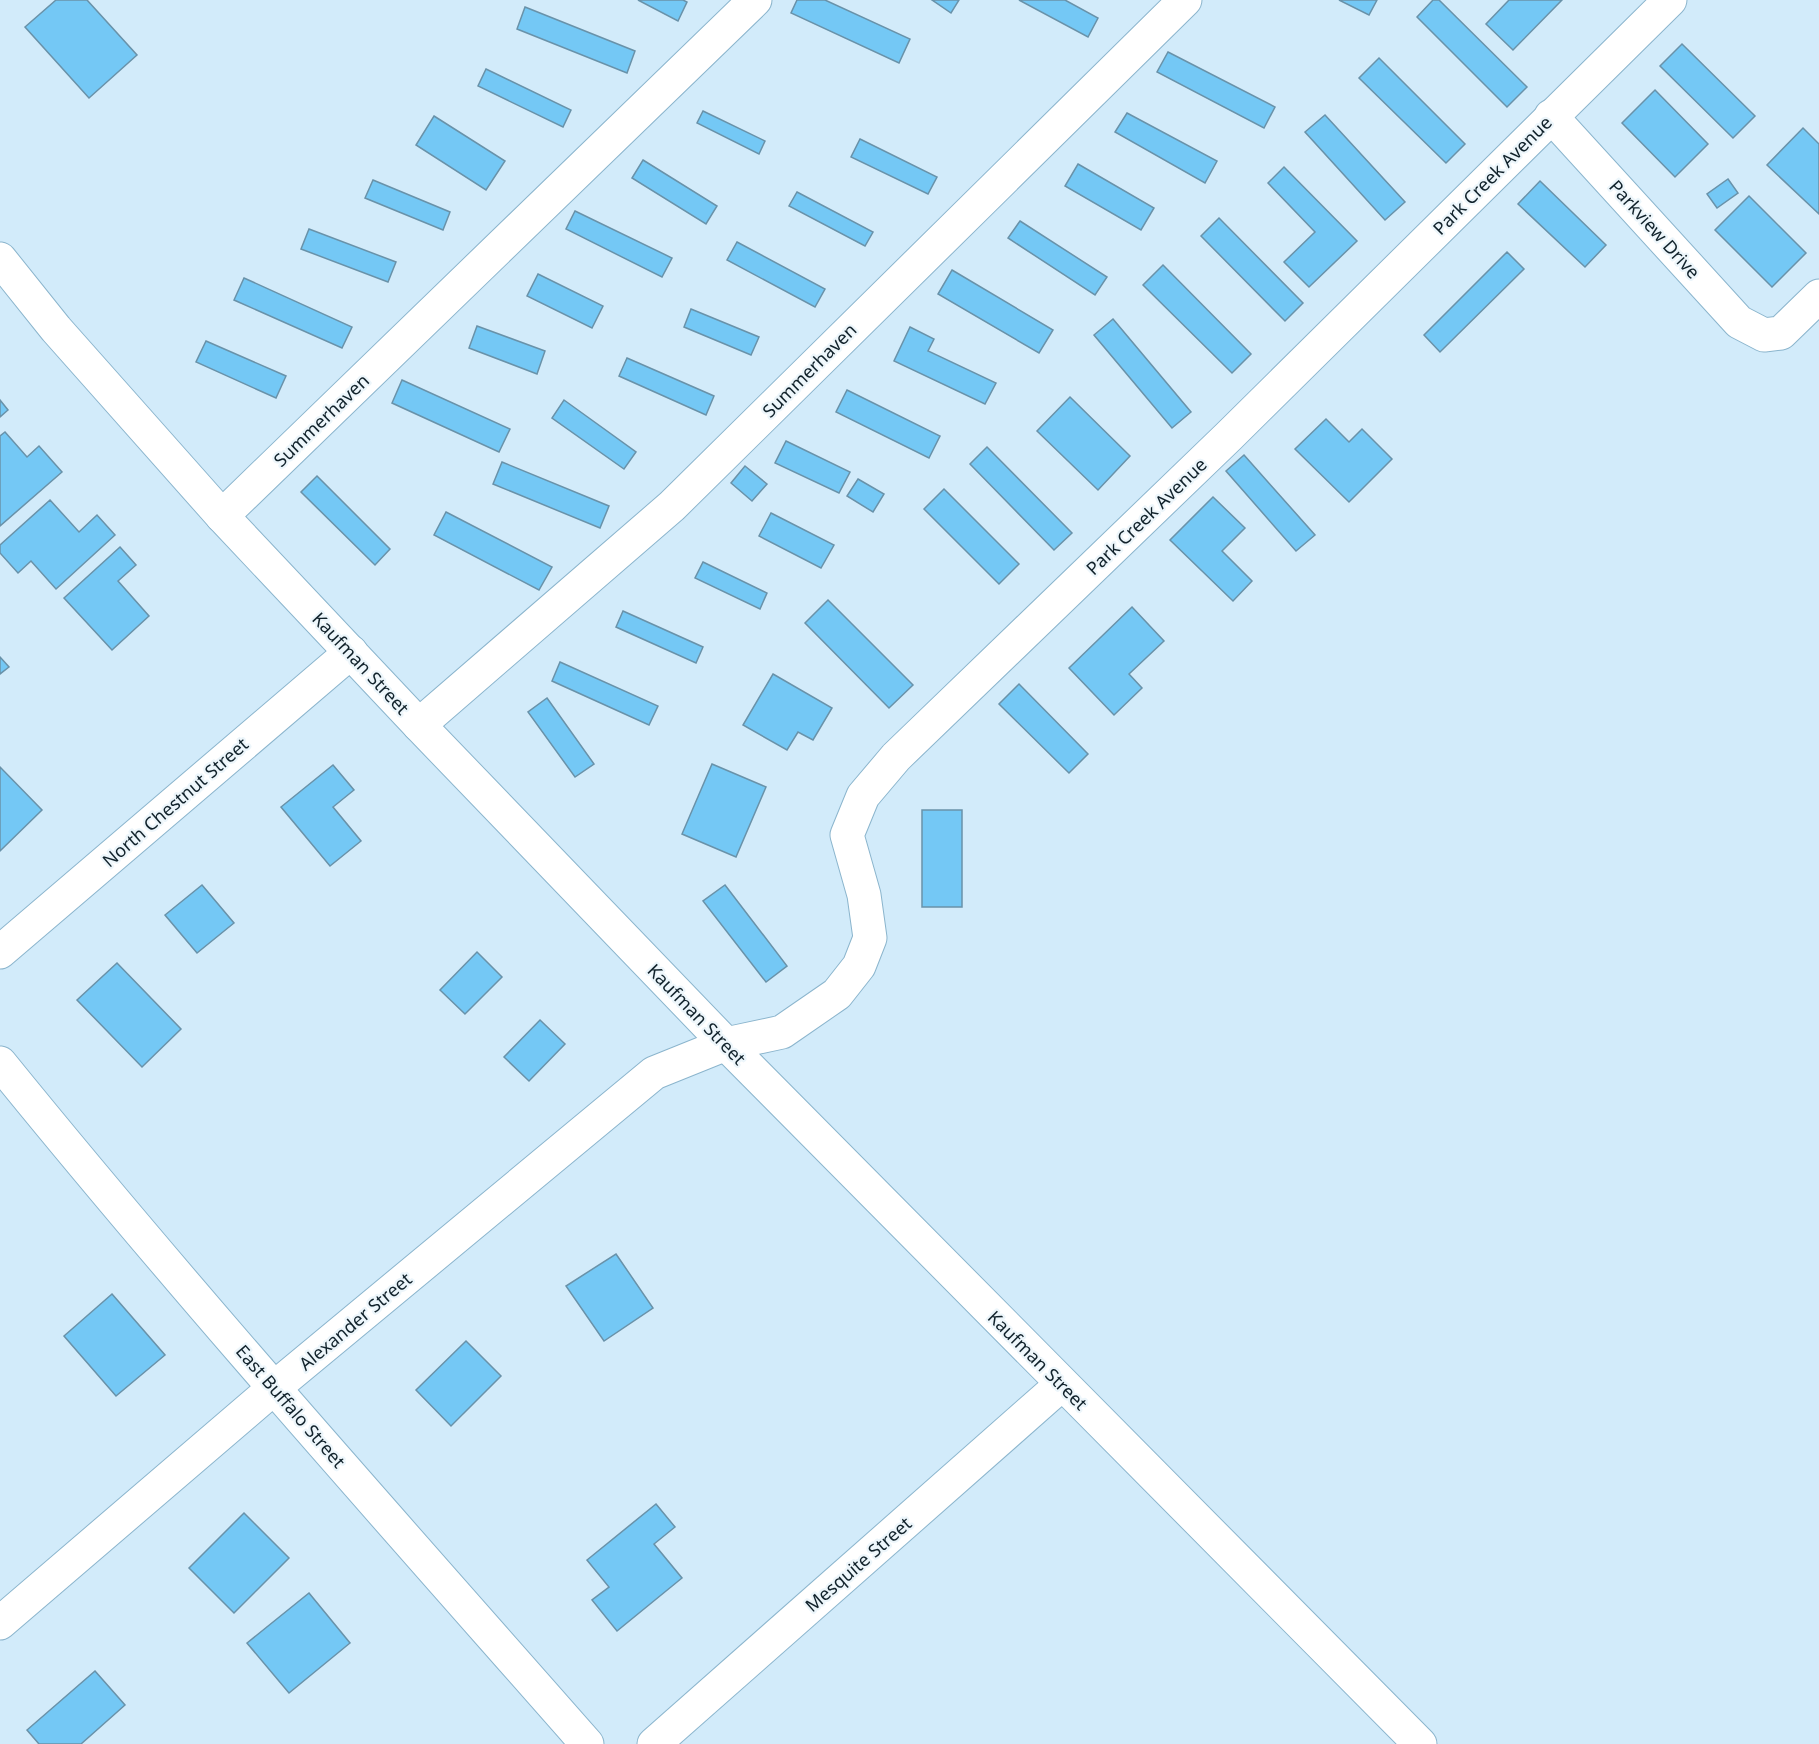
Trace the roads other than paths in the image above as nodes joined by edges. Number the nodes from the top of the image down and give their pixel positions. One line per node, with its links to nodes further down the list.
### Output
1 (755, 0): 7 (street, Summerhaven)
2 (1185, 0): 9 (street, Summerhaven)
3 (1670, 0): 4 (street, Park Creek Avenue)
4 (1551, 116): 6 (street, Parkview Drive); 11 (street, Park Creek Avenue)
5 (0, 259): 7 (street, Kaufman Street)
6 (1819, 296)
7 (222, 516): 8 (street, Kaufman Street)
8 (351, 652): 9 (street, Kaufman Street); 10 (street, North Chestnut Street)
9 (419, 725): 11 (street, Kaufman Street)
10 (0, 952)
11 (726, 1044): 13 (street, Kaufman Street); 14 (street, Alexander Street)
12 (0, 1063): 14 (street, East Buffalo Street)
13 (1062, 1384): 17 (street, Mesquite Street); 18 (street, Kaufman Street)
14 (274, 1388): 15 (street, Alexander Street); 16 (street, East Buffalo Street)
15 (0, 1623)
16 (587, 1744)
17 (654, 1744)
18 (1420, 1744)

